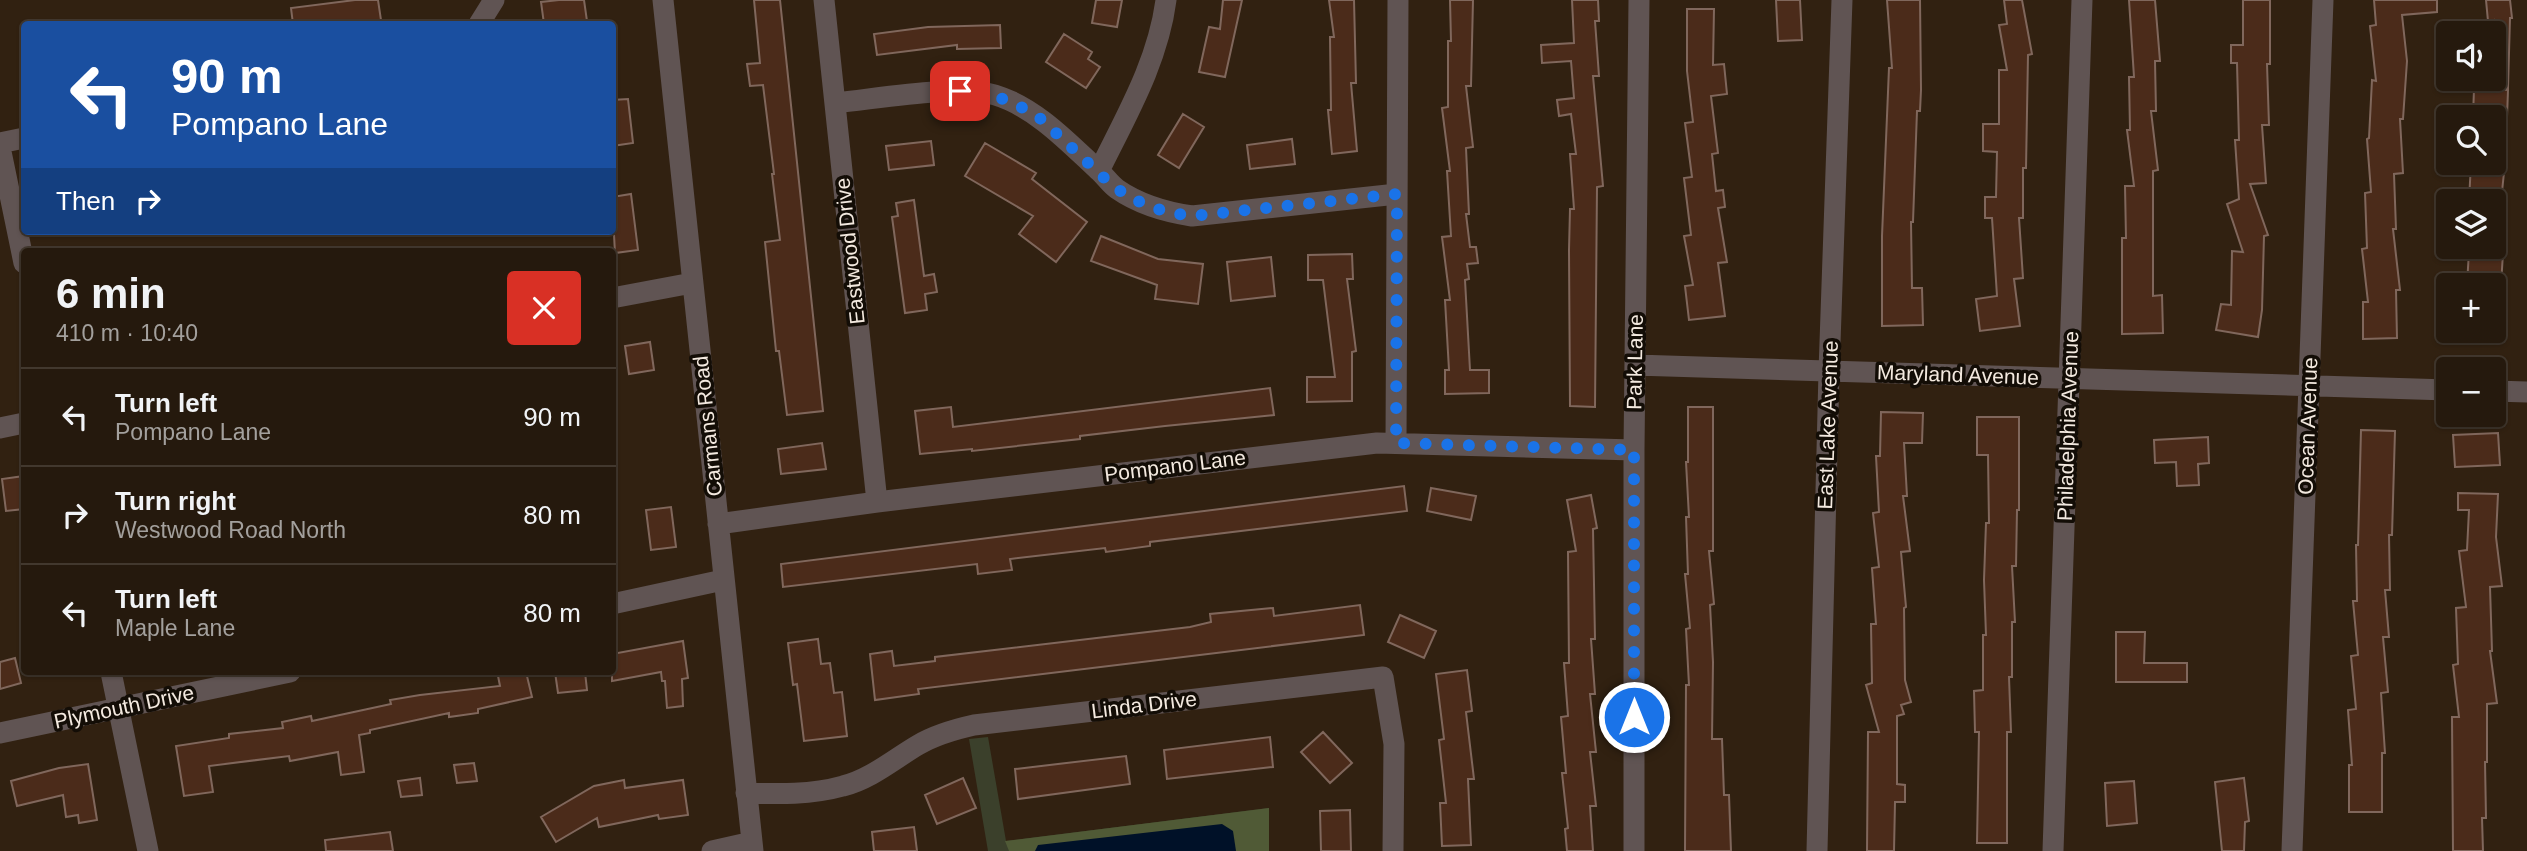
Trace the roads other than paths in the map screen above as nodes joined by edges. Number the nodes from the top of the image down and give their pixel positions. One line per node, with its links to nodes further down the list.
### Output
1 (494, 0): 10 (street)
2 (663, 0): 17 (street, Carmans Road)
3 (824, 0): 11 (street, Eastwood Drive)
4 (1166, 0): 14 (street)
5 (1398, 0): 15 (street)
6 (1639, 0): 19 (street, Park Lane)
7 (1842, 0): 20 (street, East Lake Avenue)
8 (2082, 0): 21 (street, Philadelphia Avenue)
9 (2323, 0): 22 (street, Ocean Avenue)
10 (482, 21)
11 (835, 103): 14 (street); 30 (street, Eastwood Drive)
12 (21, 139): 13 (street)
13 (0, 145): 16 (street)
14 (1099, 172): 15 (street)
15 (1397, 194): 28 (street)
16 (21, 248)
17 (692, 284): 18 (street); 31 (street, Carmans Road)
18 (616, 297)
19 (1635, 365): 20 (street, Maryland Avenue); 29 (street, Park Lane)
20 (1829, 370): 21 (street, Maryland Avenue); 44 (street, East Lake Avenue)
21 (2069, 378): 22 (street, Maryland Avenue); 45 (street, Philadelphia Avenue)
22 (2309, 386): 23 (street, Maryland Avenue); 46 (street, Ocean Avenue)
23 (2436, 390)
24 (2506, 391): 25 (street)
25 (2527, 392)
26 (21, 424): 27 (street)
27 (0, 428)
28 (1396, 443): 29 (street, Pompano Lane); 30 (street, Pompano Lane)
29 (1634, 450): 43 (street, Park Lane)
30 (877, 502): 31 (street, Pompano Lane)
31 (718, 524): 32 (street, Carmans Road)
32 (723, 580): 33 (street); 38 (street, Carmans Road)
33 (616, 603)
34 (112, 675): 36 (street)
35 (276, 675): 36 (street, Plymouth Drive)
36 (119, 708): 37 (street, Plymouth Drive); 40 (street)
37 (0, 733)
38 (746, 793): 39 (street, Carmans Road); 42 (street, Linda Drive)
39 (752, 846): 41 (street)
40 (148, 851)
41 (712, 851)
42 (1393, 851)
43 (1633, 851)
44 (1817, 851)
45 (2053, 851)
46 (2292, 851)

